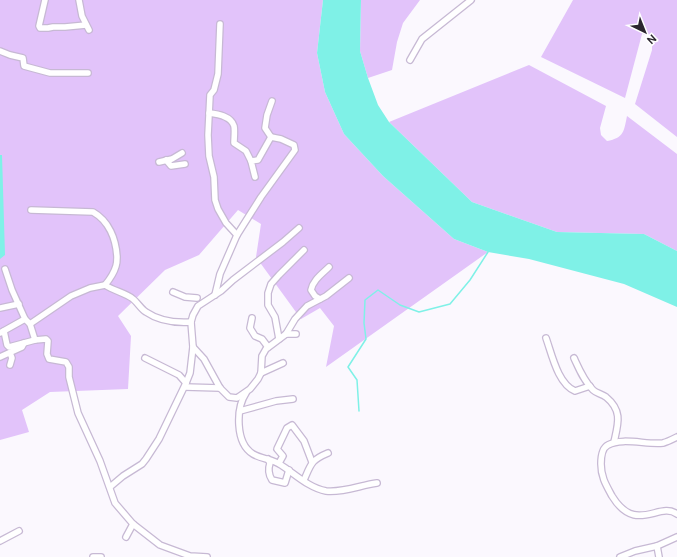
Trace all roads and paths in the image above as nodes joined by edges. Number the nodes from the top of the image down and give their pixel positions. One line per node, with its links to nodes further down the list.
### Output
1 (45, 0): 2 (street)
2 (79, 0)
3 (471, 0): 6 (street)
4 (220, 24): 9 (street)
5 (0, 51): 7 (street)
6 (410, 60)
7 (88, 73)
8 (272, 101): 10 (street)
9 (209, 113): 12 (street); 17 (street)
10 (271, 137): 12 (street); 17 (street)
11 (182, 153): 13 (street)
12 (251, 161): 14 (street)
13 (185, 164)
14 (256, 177)
15 (31, 210): 22 (street)
16 (299, 228): 24 (street)
17 (237, 235): 24 (street)
18 (304, 250): 37 (street)
19 (329, 267): 26 (street)
20 (5, 269): 27 (street)
21 (349, 278): 26 (street)
22 (106, 285): 31 (street); 32 (street)
23 (173, 292): 25 (street)
24 (215, 295): 31 (street)
25 (197, 298)
26 (320, 299): 34 (street)
27 (19, 304): 28 (street); 30 (street)
28 (0, 308)
29 (252, 318): 41 (street)
30 (25, 319): 32 (street); 33 (street)
31 (191, 322): 40 (street)
32 (30, 324): 38 (street)
33 (2, 332): 39 (street)
34 (286, 334): 35 (street); 37 (street)
35 (296, 334)
36 (546, 338): 50 (street)
37 (279, 339): 41 (street)
38 (35, 340): 39 (street); 65 (street)
39 (24, 342): 42 (street)
40 (193, 347): 49 (street); 51 (street)
41 (268, 347): 48 (street)
42 (10, 353): 43 (street); 47 (street)
43 (0, 357)
44 (145, 358): 49 (street)
45 (574, 358): 50 (street)
46 (283, 363): 48 (street)
47 (10, 364)
48 (261, 373): 52 (street)
49 (186, 385): 51 (street); 65 (street)
50 (590, 386): 57 (street)
51 (220, 388): 53 (street)
52 (250, 389): 53 (street); 55 (street)
53 (229, 397): 55 (street)
54 (293, 399): 55 (street)
55 (240, 409): 59 (street)
56 (677, 437): 57 (street)
57 (614, 442): 66 (street)
58 (328, 453): 60 (street)
59 (268, 459): 61 (street); 62 (street)
60 (312, 462): 61 (street); 63 (street)
61 (279, 463): 62 (street)
62 (289, 470): 63 (street)
63 (304, 480): 64 (street)
64 (377, 483)
65 (110, 486): 67 (street)
66 (677, 514)
67 (133, 524): 69 (street); 76 (street)
68 (19, 530): 71 (street)
69 (126, 537)
70 (677, 537): 72 (street)
71 (1, 540): 73 (street)
72 (657, 546): 77 (street); 78 (street)
73 (0, 548)
74 (101, 556): 75 (street)
75 (94, 557)
76 (207, 557)
77 (620, 557)
78 (659, 557)

